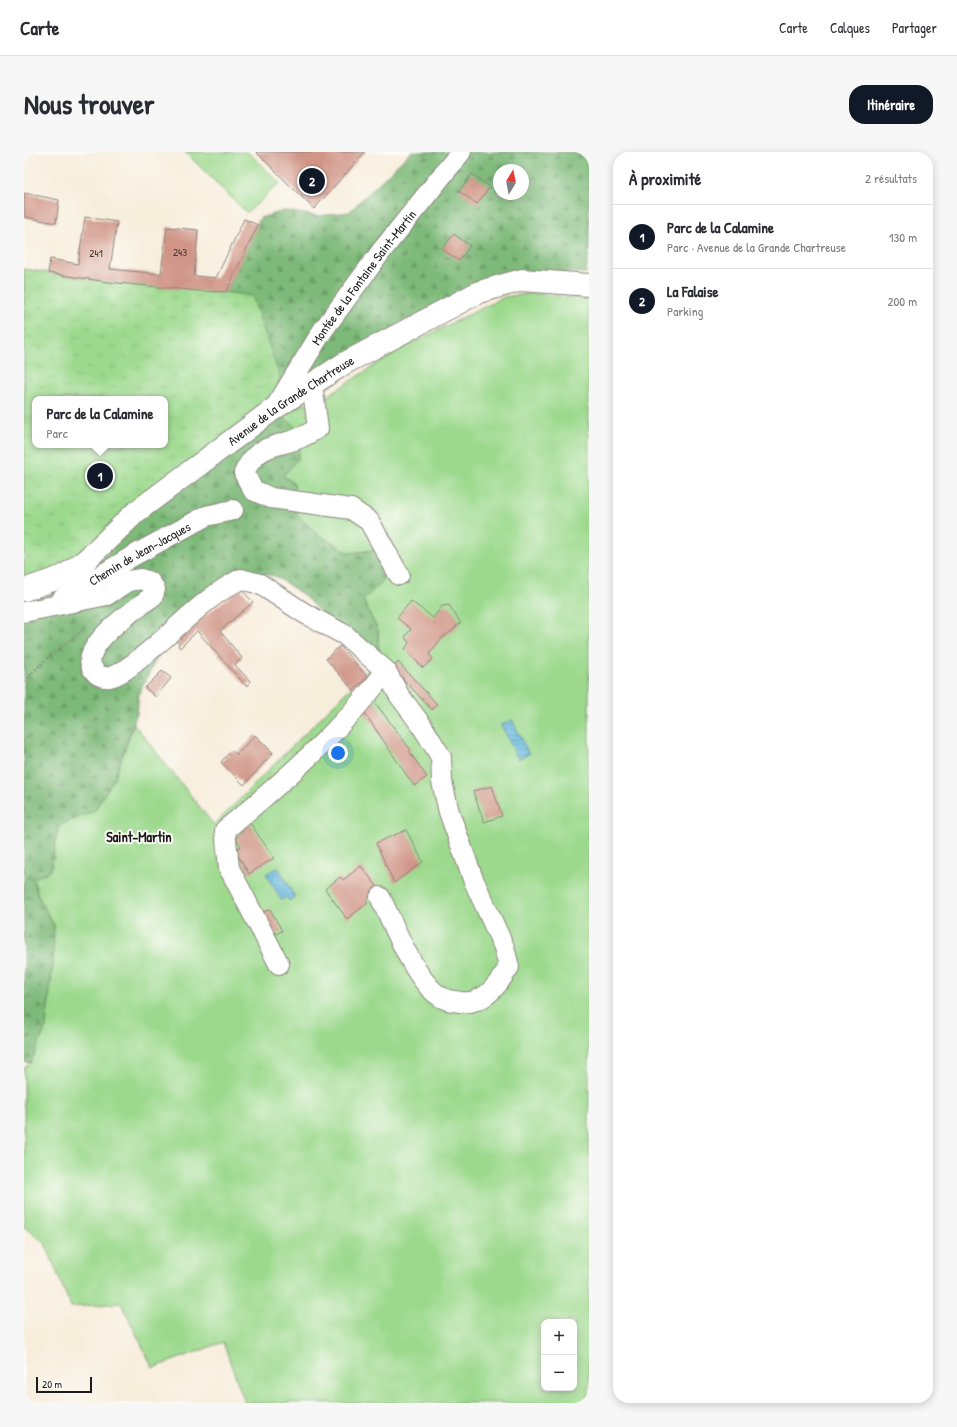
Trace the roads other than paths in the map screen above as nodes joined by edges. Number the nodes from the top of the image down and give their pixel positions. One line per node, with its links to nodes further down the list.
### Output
1 (461, 152): 4 (street, Montée de la Fontaine Saint-Martin)
2 (589, 285): 3 (main road, Avenue de la Grande Chartreuse)
3 (312, 384): 4 (main road, Avenue de la Grande Chartreuse); 6 (street)
4 (275, 408): 7 (main road, Avenue de la Grande Chartreuse)
5 (232, 510): 8 (street, Chemin de Jean-Jacques)
6 (399, 575)
7 (24, 590)
8 (50, 607): 9 (street); 10 (street)
9 (24, 612)
10 (386, 671): 11 (street); 12 (street)
11 (380, 897)
12 (279, 964)

